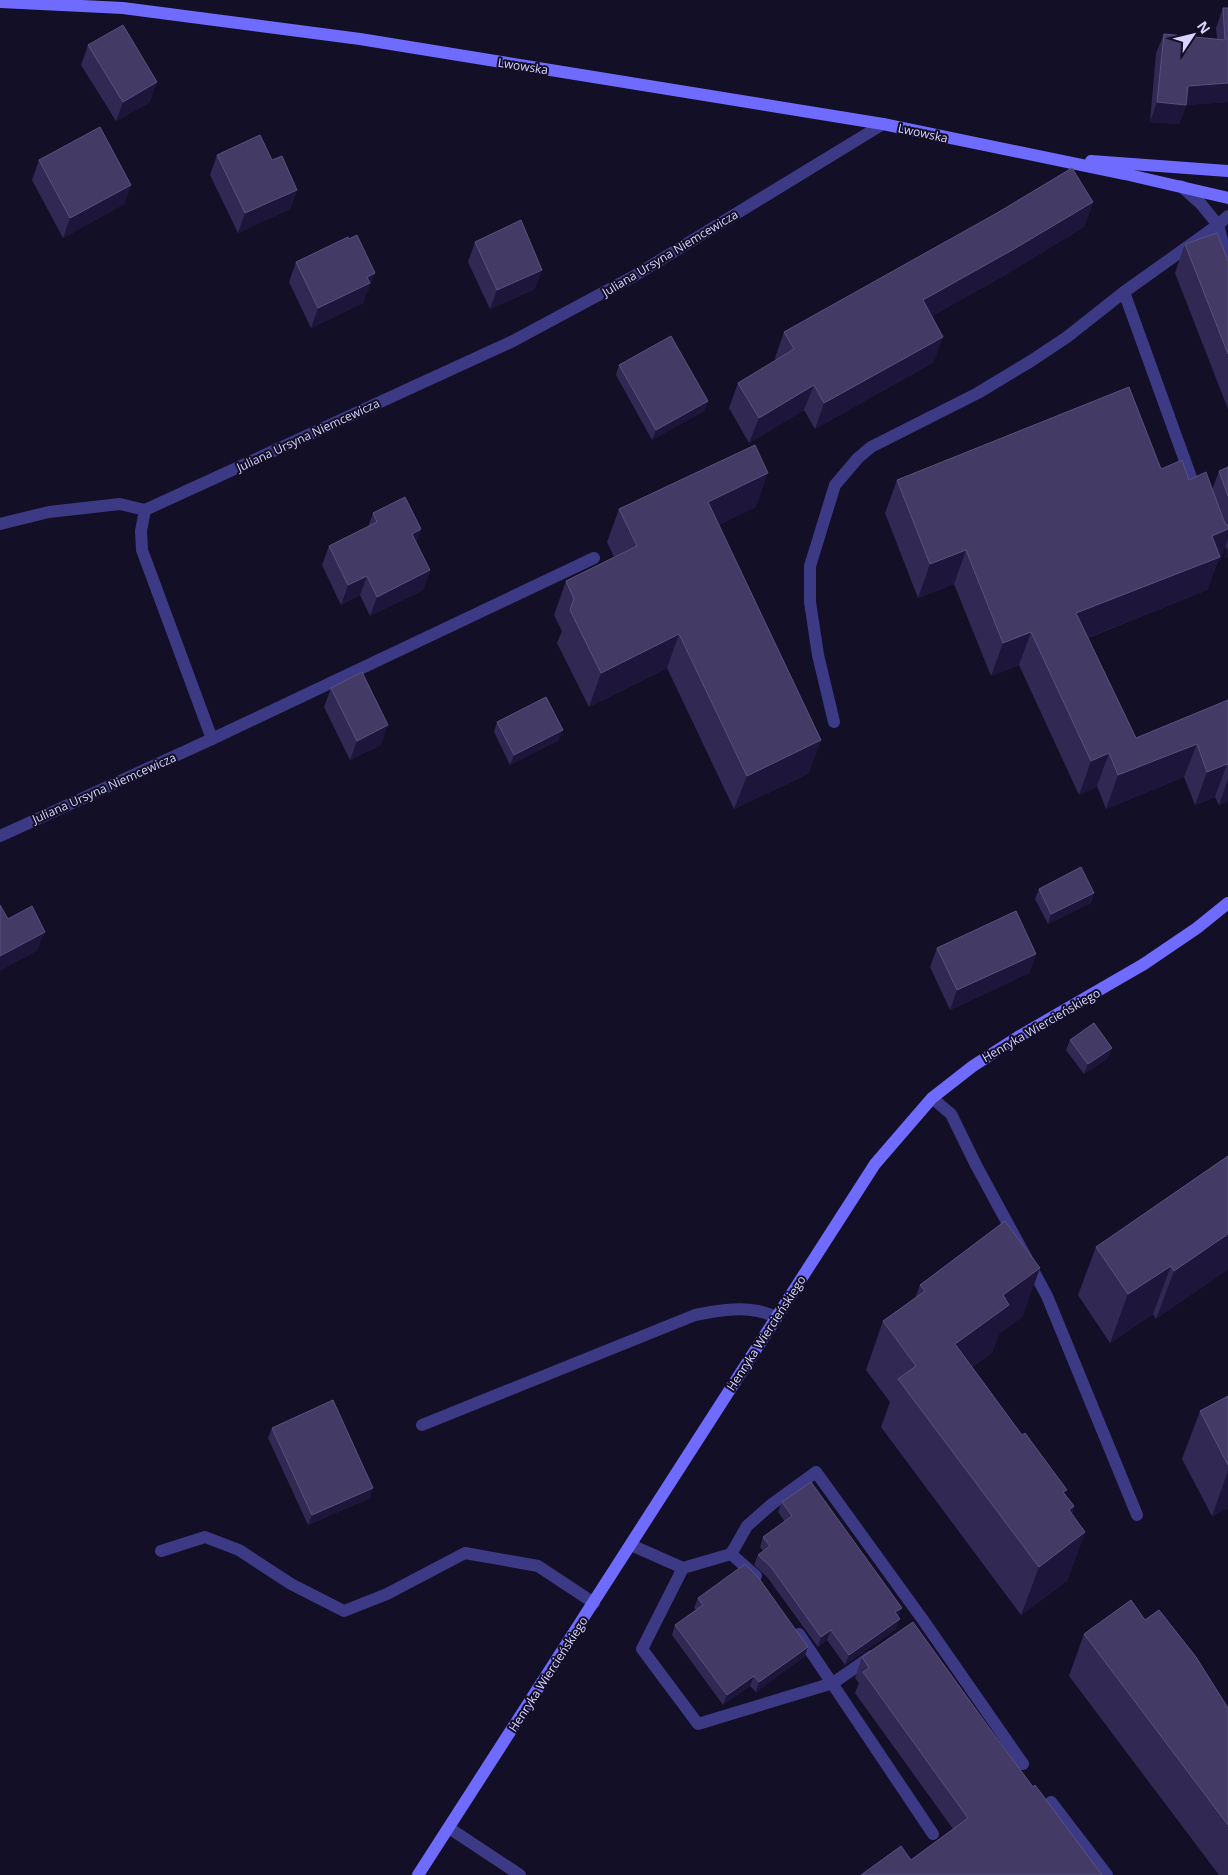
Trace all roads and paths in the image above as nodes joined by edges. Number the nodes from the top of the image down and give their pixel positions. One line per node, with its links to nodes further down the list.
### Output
1 (0, 2): 2 (main road, Lwowska)
2 (883, 124): 3 (main road, Lwowska); 12 (street, Juliana Ursyna Niemcewicza)
3 (1043, 158): 4 (main road, Lwowska); 5 (main road, Lwowska)
4 (1228, 171)
5 (1181, 186): 6 (main road, Lwowska); 8 (street)
6 (1228, 198)
7 (1228, 216): 8 (street)
8 (1218, 225): 9 (street); 10 (street)
9 (1228, 262)
10 (1124, 292): 11 (street); 15 (street)
11 (1202, 506)
12 (145, 510): 13 (street); 16 (street)
13 (0, 524)
14 (594, 558): 16 (street, Juliana Ursyna Niemcewicza)
15 (834, 722)
16 (212, 739): 17 (street, Juliana Ursyna Niemcewicza)
17 (0, 836)
18 (1228, 903): 19 (main road, Henryka Wiercieńskiego)
19 (932, 1098): 20 (main road, Henryka Wiercieńskiego); 22 (street)
20 (777, 1317): 21 (street); 23 (main road, Henryka Wiercieńskiego)
21 (422, 1425)
22 (1137, 1515)
23 (631, 1545): 26 (street); 28 (main road, Henryka Wiercieńskiego)
24 (161, 1551): 28 (street)
25 (731, 1554): 26 (street); 27 (street); 32 (street)
26 (683, 1568): 31 (street)
27 (767, 1589)
28 (594, 1603): 34 (main road, Henryka Wiercieńskiego)
29 (789, 1620): 31 (street)
30 (886, 1647): 31 (street)
31 (833, 1684): 35 (street)
32 (1023, 1764)
33 (1051, 1802): 38 (street)
34 (450, 1828): 36 (main road, Henryka Wiercieńskiego); 37 (street)
35 (933, 1834)
36 (418, 1875)
37 (520, 1875)
38 (1107, 1875)

